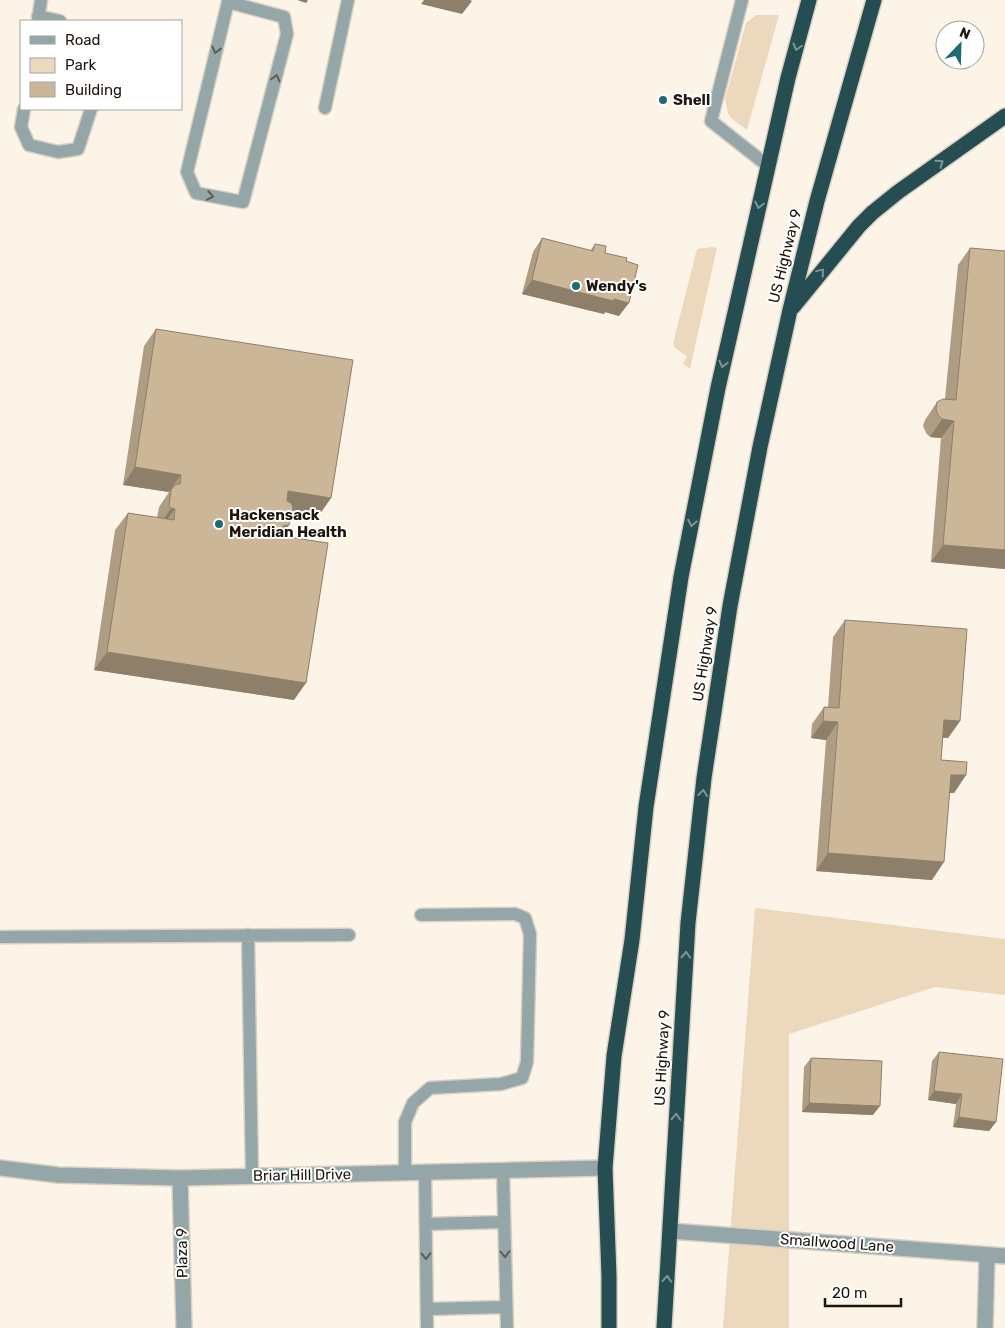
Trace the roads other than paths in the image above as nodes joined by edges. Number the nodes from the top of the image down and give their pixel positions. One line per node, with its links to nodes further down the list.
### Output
1 (41, 0): 7 (lane)
2 (348, 0): 8 (lane)
3 (742, 0): 12 (lane)
4 (809, 0): 12 (highway, one-way to 12)
5 (874, 0): 13 (highway, US Highway 9)
6 (228, 1): 6 (lane, one-way to 6)
7 (38, 19)
8 (325, 108)
9 (24, 110): 10 (lane)
10 (91, 110)
11 (1005, 116): 13 (highway, one-way to 11)
12 (768, 166): 19 (highway, one-way to 19)
13 (790, 310): 27 (highway, US Highway 9, one-way to 13)
14 (421, 915): 22 (lane)
15 (248, 935): 16 (lane); 17 (lane); 23 (lane)
16 (349, 936)
17 (0, 937)
18 (0, 1168): 24 (street, Briar Hill Drive)
19 (605, 1168): 20 (street, Briar Hill Drive); 35 (highway)
20 (503, 1170): 21 (street, Briar Hill Drive); 25 (lane)
21 (425, 1172): 22 (street, Briar Hill Drive); 26 (lane)
22 (405, 1173): 23 (street, Briar Hill Drive)
23 (252, 1176): 24 (street, Briar Hill Drive)
24 (180, 1178): 32 (street, Plaza 9)
25 (504, 1222): 26 (lane); 30 (lane, one-way to 30)
26 (426, 1224): 31 (lane, one-way to 31)
27 (670, 1231): 28 (street, Smallwood Lane); 36 (highway, US Highway 9, one-way to 27)
28 (987, 1255): 29 (street, Smallwood Lane); 37 (street)
29 (1005, 1256)
30 (506, 1307): 31 (lane); 34 (lane)
31 (427, 1309): 33 (lane)
32 (184, 1328)
33 (427, 1328)
34 (507, 1328)
35 (609, 1328)
36 (664, 1328)
37 (985, 1328)

